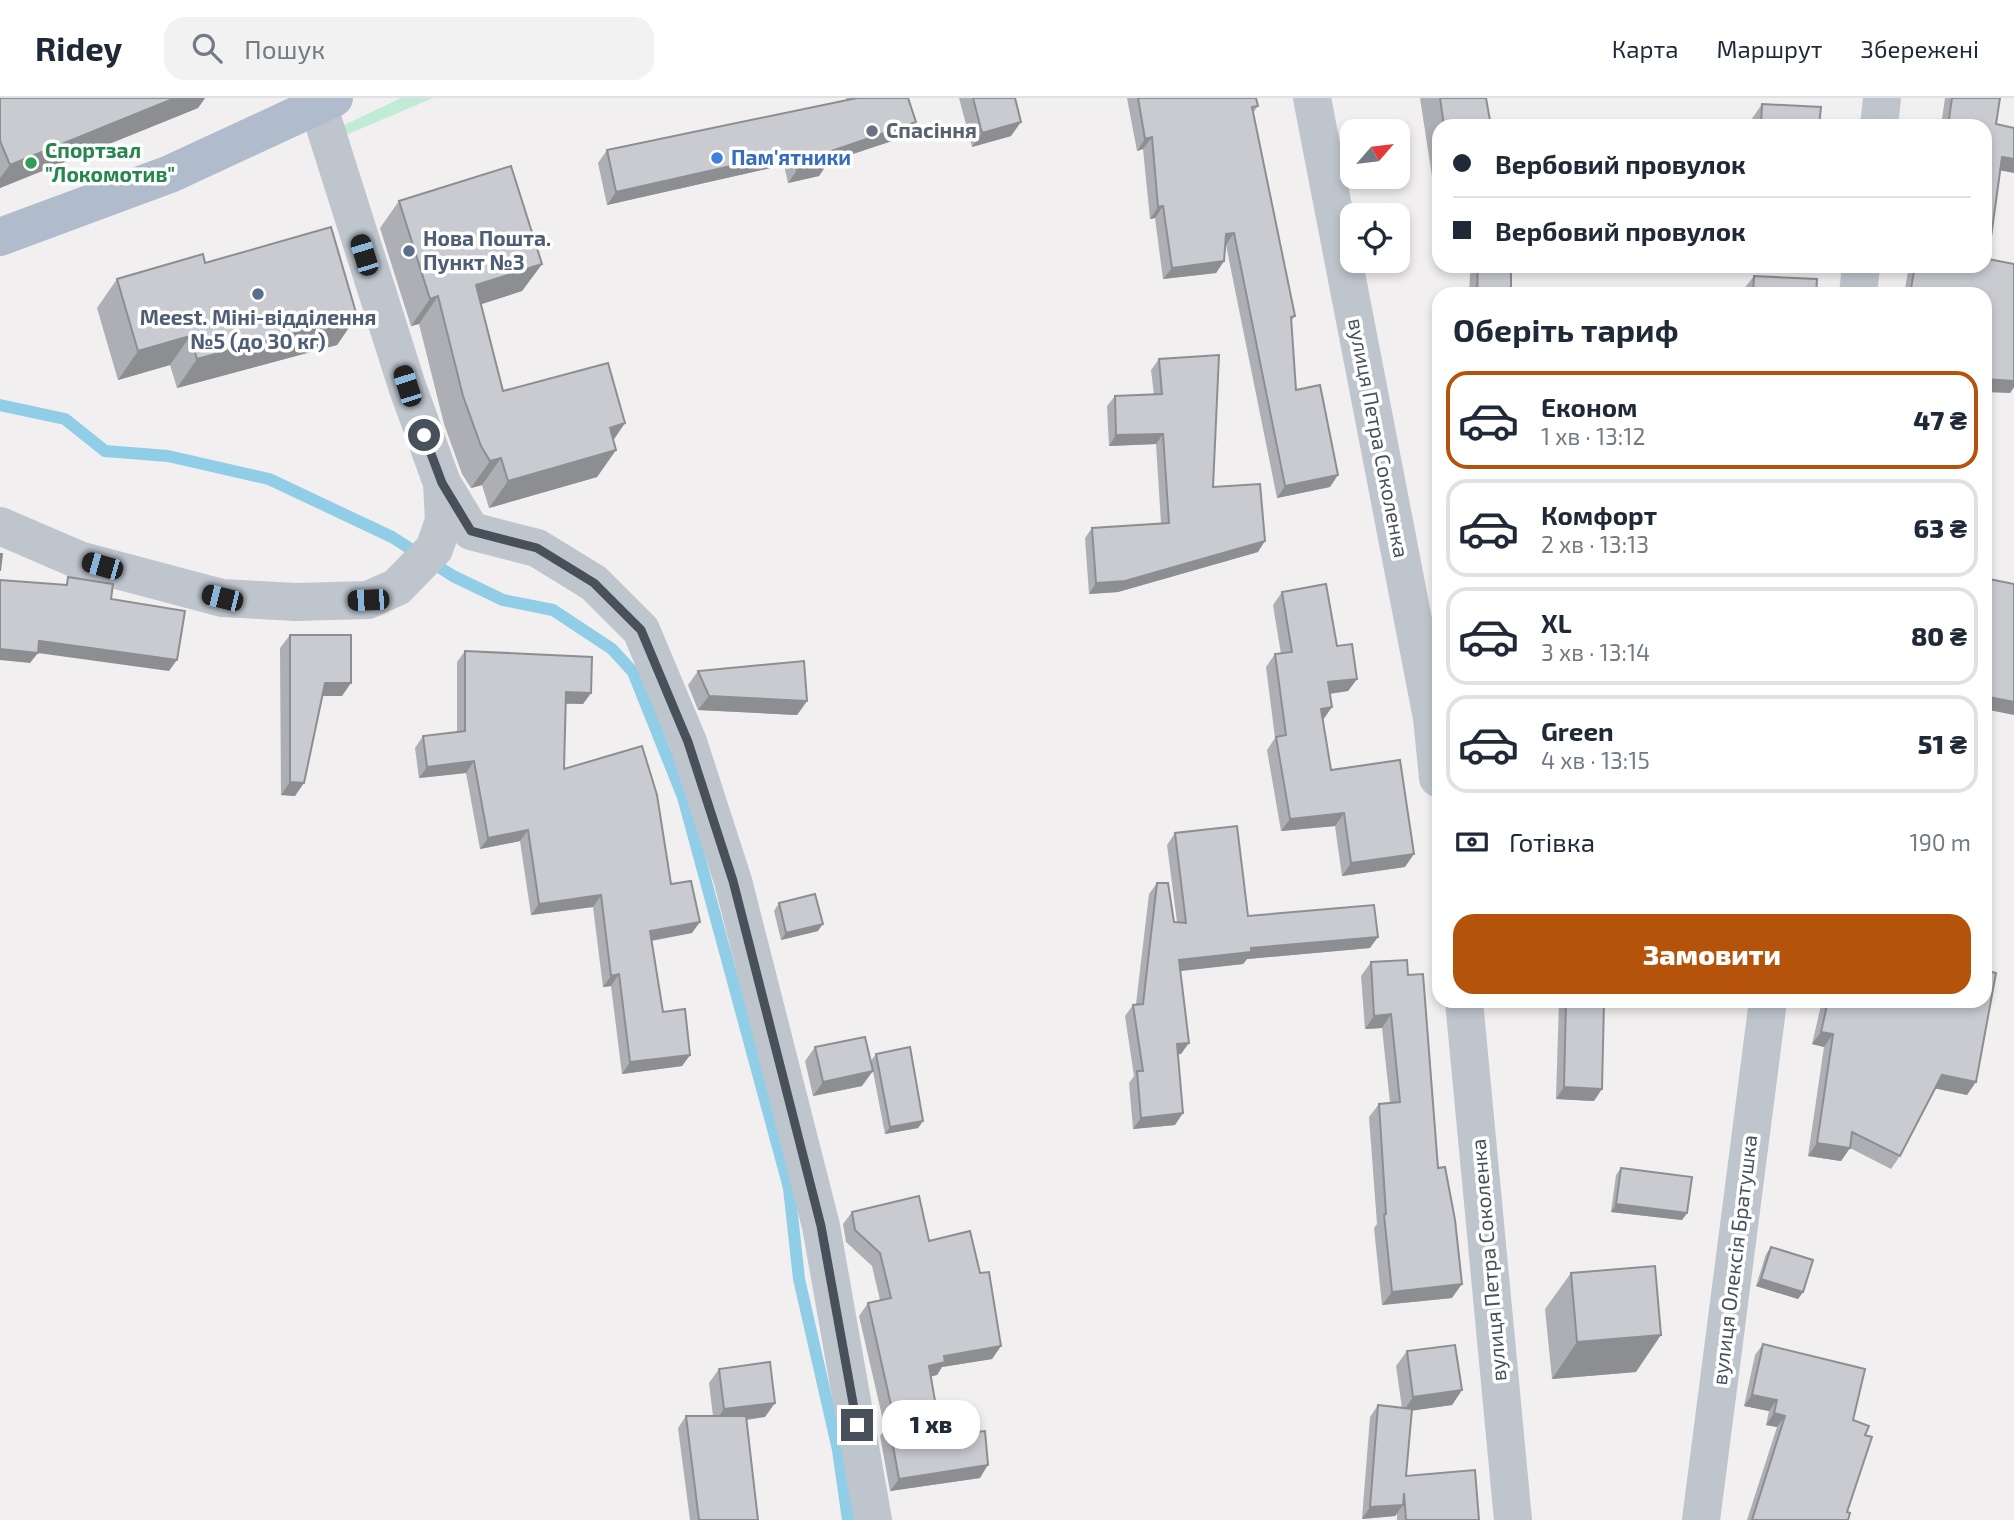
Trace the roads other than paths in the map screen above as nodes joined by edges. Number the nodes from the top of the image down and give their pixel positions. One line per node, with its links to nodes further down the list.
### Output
1 (1312, 98): 8 (street, вулиця Петра Соколенка)
2 (1882, 98): 4 (street)
3 (326, 102): 5 (main road); 6 (street)
4 (1880, 119)
5 (0, 237)
6 (442, 483): 7 (street); 11 (street)
7 (0, 526)
8 (1432, 718)
9 (1465, 1008): 12 (street, вулиця Петра Соколенка)
10 (1767, 1008): 13 (street, вулиця Олексія Братушка)
11 (873, 1520)
12 (1513, 1520)
13 (1701, 1520)

